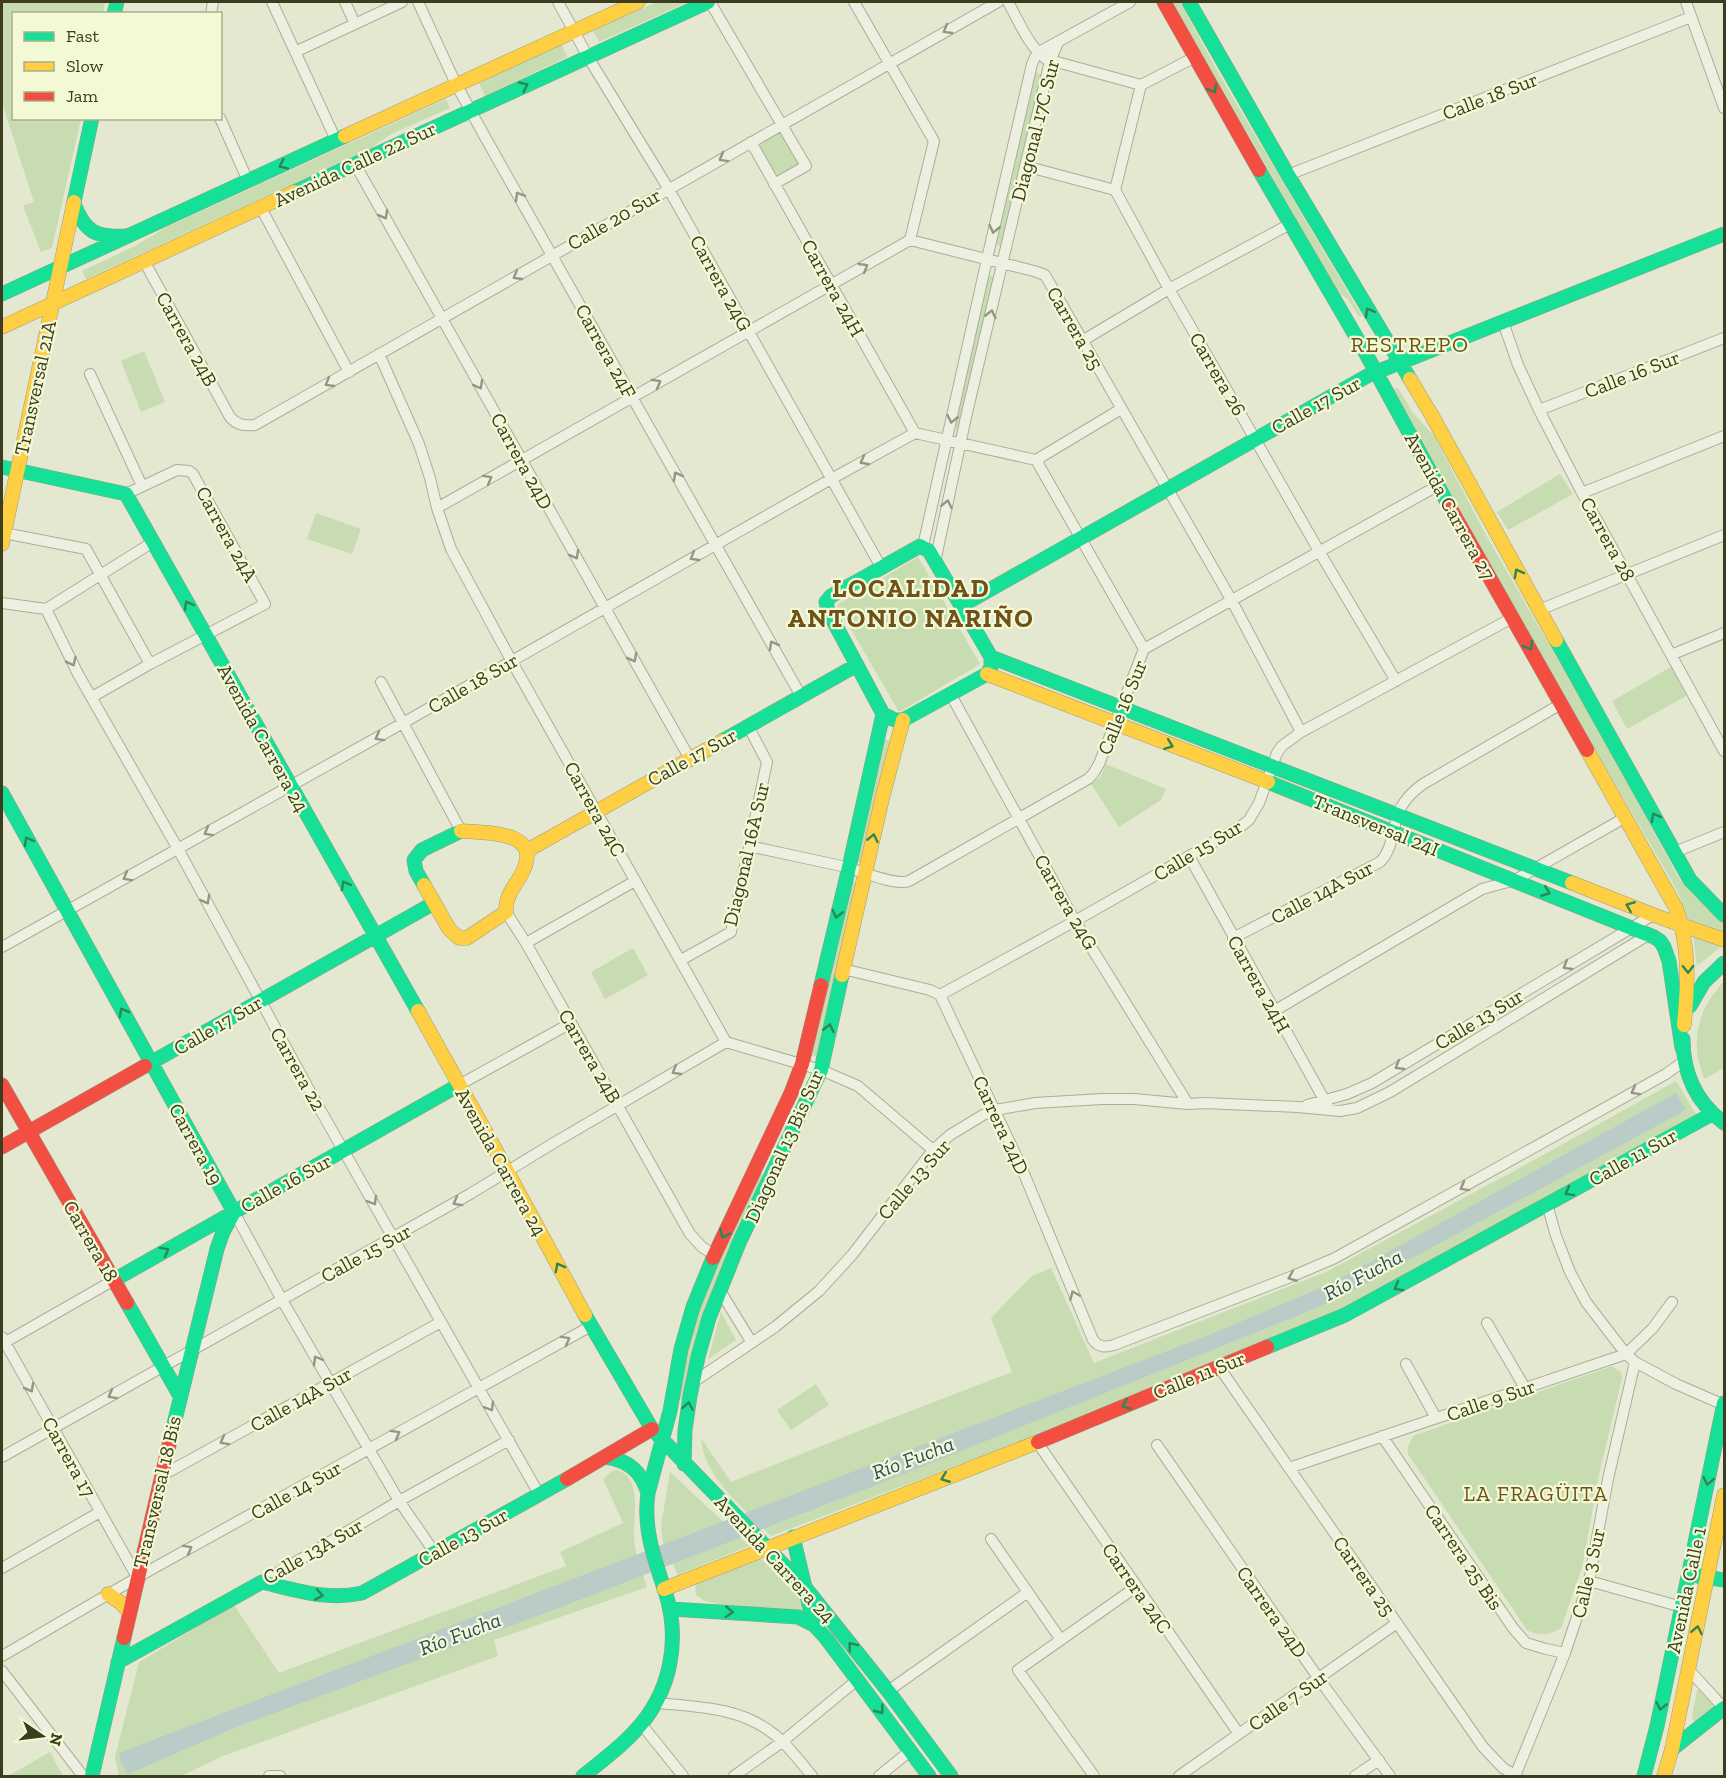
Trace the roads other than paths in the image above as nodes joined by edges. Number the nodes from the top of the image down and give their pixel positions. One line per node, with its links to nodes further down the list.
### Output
1 (272, 2): 19 (street)
2 (345, 2): 16 (street)
3 (402, 2): 16 (street)
4 (418, 2): 25 (street, Carrera 24F)
5 (558, 2): 17 (street, Carrera 24G)
6 (638, 2): 17 (main road, Avenida Calle 22 Sur)
7 (709, 2): 21 (main road, Avenida Calle 22 Sur); 31 (street)
8 (854, 2): 24 (street)
9 (998, 2): 24 (street, Calle 20 Sur, one-way to 24)
10 (1008, 2): 20 (street)
11 (1130, 2): 18 (street)
12 (1164, 2): 22 (main road, Avenida Carrera 27)
13 (1189, 2): 36 (main road, Avenida Carrera 27)
14 (1686, 2): 15 (street)
15 (1691, 17): 27 (street); 36 (street, Calle 18 Sur)
16 (355, 24): 19 (street)
17 (573, 31): 21 (street, Carrera 24G); 25 (main road, Avenida Calle 22 Sur)
18 (1059, 41): 20 (street, Diagonal 17C Sur); 23 (street, Diagonal 17C Sur)
19 (295, 52): 32 (street)
20 (1038, 54): 23 (street); 48 (street, Diagonal 17C Sur, one-way to 48)
21 (588, 57): 28 (main road, Avenida Calle 22 Sur, one-way to 21); 39 (street, Carrera 24G)
22 (1195, 57): 26 (street); 43 (main road, Avenida Carrera 27, one-way to 43)
23 (1050, 61): 26 (street); 35 (street, Diagonal 17C Sur)
24 (889, 63): 31 (street, Calle 20 Sur); 46 (street)
25 (456, 84): 28 (street, Carrera 24F); 32 (main road, Avenida Calle 22 Sur)
26 (1141, 85): 40 (street)
27 (1724, 106)
28 (471, 111): 34 (main road, Avenida Calle 22 Sur); 47 (street, Carrera 24F, one-way to 28)
29 (92, 120): 41 (main road)
30 (221, 120): 37 (street)
31 (782, 124): 33 (street, Calle 20 Sur); 38 (street)
32 (336, 140): 37 (main road, Avenida Calle 22 Sur, one-way to 37)
33 (751, 142): 38 (street, Carrera 24H); 39 (street, Calle 20 Sur, one-way to 39)
34 (355, 164): 42 (main road, Avenida Calle 22 Sur); 56 (street, Carrera 24D, one-way to 56)
35 (1025, 166): 40 (street); 50 (street, Diagonal 17C Sur)
36 (1288, 175): 63 (main road, Avenida Carrera 27, one-way to 36)
37 (248, 181): 45 (main road, Avenida Calle 22 Sur)
38 (774, 184): 52 (street, Carrera 24H)
39 (668, 188): 47 (street, Calle 20 Sur); 59 (street, Carrera 24G)
40 (1115, 190): 53 (street, Carrera 26)
41 (74, 204): 45 (main road); 51 (main road)
42 (261, 208): 49 (main road, Avenida Calle 22 Sur); 64 (street)
43 (1292, 224): 53 (street); 65 (main road, Avenida Carrera 27)
44 (1725, 234): 57 (main road, Calle 17 Sur)
45 (126, 236): 51 (main road, Avenida Calle 22 Sur)
46 (910, 240): 48 (street, Carrera 25); 52 (street, one-way to 46)
47 (552, 255): 56 (street, Calle 20 Sur, one-way to 56); 67 (street, Carrera 24F)
48 (987, 259): 50 (street, Carrera 25); 74 (street, Diagonal 17C Sur, one-way to 74)
49 (144, 261): 55 (main road, Avenida Calle 22 Sur); 70 (street, Carrera 24B)
50 (1003, 263): 61 (street, Carrera 25); 75 (street, Diagonal 17C Sur, one-way to 50)
51 (61, 266): 54 (main road, Avenida Calle 22 Sur); 55 (main road)
52 (831, 285): 59 (street); 71 (street, Carrera 24H)
53 (1169, 289): 61 (street); 73 (street, Carrera 26)
54 (2, 294)
55 (54, 303): 58 (main road, Avenida Calle 22 Sur); 79 (main road, Transversal 21A)
56 (442, 319): 62 (street, Calle 20 Sur); 76 (street, Carrera 24D, one-way to 76)
57 (1503, 321): 63 (main road, Calle 17 Sur); 69 (street, Carrera 28)
58 (2, 327)
59 (748, 332): 67 (street, one-way to 59); 80 (street, Carrera 24G)
60 (1725, 338): 69 (street, Calle 16 Sur)
61 (1082, 341): 68 (street, Carrera 25)
62 (379, 354): 64 (street, Calle 20 Sur); 86 (street, Carrera 24C)
63 (1399, 362): 65 (main road, Calle 17 Sur); 103 (main road, Avenida Carrera 27, one-way to 63)
64 (349, 372): 70 (street, Calle 20 Sur, one-way to 70)
65 (1376, 372): 73 (main road, Calle 17 Sur); 81 (main road, Avenida Carrera 27)
66 (90, 374): 82 (street)
67 (633, 398): 76 (street); 91 (street, Carrera 24F, one-way to 67)
68 (1121, 409): 77 (street); 83 (street, Carrera 25)
69 (1539, 410): 84 (street, Carrera 28)
70 (230, 417)
71 (915, 433): 74 (street); 80 (street, Calle 18 Sur, one-way to 80)
72 (1725, 436): 84 (street)
73 (1255, 438): 83 (main road, Calle 17 Sur); 93 (street, Carrera 26)
74 (947, 440): 75 (street); 92 (street, Diagonal 17C Sur)
75 (960, 443): 77 (street); 94 (street, Diagonal 17C Sur, one-way to 75)
76 (522, 460): 86 (street, one-way to 76); 101 (street, Carrera 24D, one-way to 101)
77 (1036, 460): 88 (street)
78 (2, 467): 79 (main road)
79 (17, 471): 85 (main road); 89 (main road, Transversal 21A)
80 (831, 479): 91 (street, Calle 18 Sur); 95 (street, Carrera 24G)
81 (1439, 485): 93 (street, Calle 16 Sur); 104 (main road, Avenida Carrera 27)
82 (142, 486): 85 (street); 106 (street, Carrera 24A)
83 (1167, 489): 88 (main road, Calle 17 Sur); 98 (street, Carrera 25)
84 (1582, 493): 97 (street, Carrera 28)
85 (126, 494): 90 (main road, Avenida Carrera 24)
86 (436, 508): 110 (street, Carrera 24C)
87 (1725, 535): 97 (street)
88 (1081, 538): 100 (main road, Calle 17 Sur); 107 (street)
89 (3, 539): 96 (street)
90 (153, 542): 96 (street); 106 (main road, Avenida Carrera 24, one-way to 90)
91 (716, 544): 101 (street, Calle 18 Sur, one-way to 101); 117 (street, Carrera 24F, one-way to 91)
92 (923, 546): 94 (main road); 95 (main road)
93 (1319, 552): 98 (street, Calle 16 Sur); 114 (street, Carrera 26)
94 (935, 562): 100 (main road)
95 (880, 567): 112 (main road)
96 (101, 574): 102 (street); 111 (street)
97 (1627, 575): 103 (street); 108 (street, Carrera 28)
98 (1232, 601): 107 (street, Calle 16 Sur); 126 (street, Carrera 25)
99 (2, 603): 102 (street)
100 (962, 606): 109 (main road)
101 (604, 608): 110 (street, Calle 18 Sur); 129 (street, Carrera 24D, one-way to 129)
102 (46, 609): 118 (street, Carrera 22, one-way to 118)
103 (1539, 610): 144 (main road, Avenida Carrera 27, one-way to 103)
104 (1512, 618): 114 (street, Calle 15 Sur); 119 (main road, Avenida Carrera 27, one-way to 119)
105 (1725, 633): 108 (street)
106 (205, 636): 111 (street); 132 (main road, Avenida Carrera 24)
107 (1144, 649): 120 (street, Calle 16 Sur)
108 (1671, 655): 127 (street, Carrera 28)
109 (992, 657): 113 (main road); 120 (main road, Transversal 24I)
110 (511, 660): 123 (street, Calle 18 Sur); 134 (street, Carrera 24C)
111 (150, 664): 118 (street)
112 (857, 665): 117 (main road, Calle 17 Sur); 121 (main road)
113 (987, 674): 116 (main road); 124 (main road, Transversal 24I)
114 (1396, 681): 126 (street, Calle 15 Sur)
115 (381, 682): 123 (street)
116 (951, 694): 122 (main road); 137 (street, Carrera 24G)
117 (801, 696): 125 (main road, Calle 17 Sur)
118 (92, 697): 142 (street, Carrera 22)
119 (1561, 704): 135 (street, Calle 14A Sur); 136 (main road, Avenida Carrera 27)
120 (1121, 708): 124 (street, Calle 16 Sur); 130 (main road, Transversal 24I)
121 (883, 714): 122 (main road); 147 (main road, Diagonal 13 Bis Sur)
122 (903, 720): 149 (main road, Diagonal 13 Bis Sur, one-way to 122)
123 (403, 723): 132 (street, Calle 18 Sur, one-way to 132); 138 (street)
124 (1115, 724): 131 (main road, Transversal 24I, one-way to 131); 137 (street, Calle 16 Sur)
125 (748, 726): 129 (main road, Calle 17 Sur); 141 (street, Diagonal 16A Sur)
126 (1300, 732): 130 (street, Calle 15 Sur)
127 (1720, 734): 128 (street, Carrera 28)
128 (1725, 751)
129 (690, 759): 134 (main road, Calle 17 Sur)
130 (1272, 767): 131 (street, Calle 15 Sur); 135 (main road, Transversal 24I)
131 (1267, 782): 139 (main road, Transversal 24I); 145 (street, Calle 15 Sur)
132 (290, 786): 142 (street, Calle 18 Sur, one-way to 142); 162 (main road, Avenida Carrera 24, one-way to 132)
133 (2, 793): 154 (main road, Carrera 19, one-way to 133)
134 (596, 811): 143 (main road, Calle 17 Sur); 151 (street, Carrera 24C)
135 (1397, 816): 139 (street, Calle 14A Sur); 148 (main road, Transversal 24I)
136 (1626, 817): 148 (street); 159 (main road, Avenida Carrera 27)
137 (1019, 818): 149 (street, Calle 16 Sur); 158 (street, Carrera 24G)
138 (462, 831): 143 (main road); 153 (main road)
139 (1394, 832): 146 (main road, Transversal 24I); 163 (street, Calle 14A Sur)
140 (1725, 832): 144 (street)
141 (749, 846): 147 (street); 167 (street, Diagonal 16A Sur)
142 (178, 849): 154 (street, Calle 18 Sur, one-way to 154); 171 (street, Carrera 22, one-way to 171)
143 (528, 850): 155 (main road)
144 (1675, 852): 157 (main road, Avenida Carrera 27)
145 (1189, 856): 158 (street, Calle 15 Sur); 163 (street, Carrera 24H)
146 (1484, 867): 150 (main road, Transversal 24I); 152 (street)
147 (849, 868): 149 (street); 178 (main road, Diagonal 13 Bis Sur, one-way to 178)
148 (1534, 869): 150 (street); 156 (main road, Transversal 24I, one-way to 148)
149 (866, 873): 169 (main road, Diagonal 13 Bis Sur)
150 (1515, 880): 152 (street); 160 (main road, Transversal 24I, one-way to 160)
151 (635, 881): 165 (street); 167 (street, Carrera 24C)
152 (1482, 889): 172 (street)
153 (434, 903): 155 (main road); 162 (main road, Calle 17 Sur)
154 (67, 911): 166 (street, Calle 18 Sur); 177 (main road, Carrera 19, one-way to 154)
155 (506, 912): 165 (street, Carrera 24B)
156 (1653, 915): 159 (main road, Transversal 24I); 160 (street, Calle 13 Sur)
157 (1725, 915)
158 (1075, 921): 170 (street, Calle 15 Sur); 182 (street, Carrera 24G)
159 (1683, 926): 164 (main road, Transversal 24I); 174 (main road, Avenida Carrera 27, one-way to 174)
160 (1633, 928): 161 (main road, Transversal 24I); 183 (street, Calle 13 Sur, one-way to 183)
161 (1648, 935): 176 (main road, Transversal 24I); 183 (street, Calle 13 Sur)
162 (374, 936): 171 (main road, Calle 17 Sur); 181 (main road, Avenida Carrera 24)
163 (1233, 938): 172 (street, Carrera 24H)
164 (1725, 940)
165 (526, 943): 173 (street, Carrera 24B)
166 (2, 947)
167 (681, 960): 175 (street, Carrera 24C)
168 (1725, 963): 174 (main road)
169 (843, 969): 170 (street); 179 (main road, Diagonal 13 Bis Sur, one-way to 169)
170 (940, 995): 185 (street, Carrera 24D)
171 (261, 1000): 177 (main road, Calle 17 Sur); 189 (street, Carrera 22)
172 (1274, 1011): 183 (street, Carrera 24H)
173 (571, 1023): 181 (street, Calle 16 Sur); 184 (street, Carrera 24B)
174 (1684, 1025): 176 (main road)
175 (726, 1042): 178 (street); 184 (street, Calle 15 Sur, one-way to 184)
176 (1683, 1054): 185 (street, Carrera 24D, one-way to 185); 186 (main road)
177 (151, 1063): 187 (main road, Calle 17 Sur); 195 (main road, Carrera 19)
178 (802, 1065): 179 (street); 191 (main road, Diagonal 13 Bis Sur)
179 (821, 1070): 190 (street); 193 (main road, Diagonal 13 Bis Sur)
180 (2, 1085): 187 (main road, Carrera 18)
181 (459, 1085): 189 (main road, Calle 16 Sur); 192 (main road, Avenida Carrera 24)
182 (1188, 1104): 183 (street, Calle 13 Sur); 185 (street, Calle 13 Sur)
183 (1327, 1105)
184 (618, 1106): 192 (street, Calle 15 Sur); 197 (street, Carrera 24B)
185 (995, 1110): 190 (street, Calle 13 Sur)
186 (1720, 1122): 194 (main road, Calle 11 Sur, one-way to 194)
187 (28, 1132): 188 (main road, Calle 17 Sur); 198 (main road, Carrera 18)
188 (2, 1147)
189 (344, 1150): 195 (main road, Calle 16 Sur); 196 (street, Carrera 22, one-way to 196)
190 (933, 1150): 206 (street, Calle 13 Sur)
191 (758, 1163): 193 (main road); 197 (main road, Diagonal 13 Bis Sur, one-way to 197)
192 (507, 1171): 196 (street, Calle 15 Sur, one-way to 196); 204 (main road, Avenida Carrera 24, one-way to 192)
193 (774, 1171): 199 (main road, Diagonal 13 Bis Sur)
194 (1547, 1204): 208 (street); 211 (main road, Calle 11 Sur, one-way to 211)
195 (234, 1212): 198 (main road, Calle 16 Sur, one-way to 195); 200 (street, Carrera 19); 207 (main road, Transversal 18 Bis)
196 (393, 1238): 200 (street, Calle 15 Sur); 202 (street, Carrera 22)
197 (714, 1255): 223 (main road, Diagonal 13 Bis Sur)
198 (114, 1280): 205 (street, Calle 16 Sur); 210 (main road, Carrera 18)
199 (719, 1289): 206 (street); 213 (main road, Diagonal 13 Bis Sur)
200 (282, 1300): 207 (street, Calle 15 Sur); 212 (street, Carrera 19, one-way to 200)
201 (1672, 1302): 208 (street, Calle 9 Sur)
202 (441, 1322): 212 (street, Calle 14A Sur); 214 (street, Carrera 22)
203 (1487, 1323): 215 (street)
204 (591, 1326): 214 (street, Calle 14 Sur, one-way to 204); 220 (main road, Avenida Carrera 24)
205 (2, 1341): 219 (street, Carrera 17, one-way to 219)
206 (752, 1343): 213 (street, Calle 13 Sur)
207 (191, 1352): 210 (street, Calle 15 Sur); 216 (main road, Transversal 18 Bis)
208 (1630, 1358): 215 (street, Calle 9 Sur); 217 (street); 246 (street, Calle 3 Sur)
209 (1406, 1364): 218 (street)
210 (163, 1367): 216 (main road, Carrera 18); 219 (street, Calle 15 Sur, one-way to 219)
211 (1219, 1367): 224 (main road, Calle 11 Sur, one-way to 224); 230 (street, Carrera 25)
212 (330, 1383): 226 (street, Carrera 19); 231 (street, Calle 14A Sur, one-way to 231)
213 (692, 1383): 229 (main road, Diagonal 13 Bis Sur, one-way to 213)
214 (479, 1388): 222 (street, Carrera 22, one-way to 222); 226 (street, Calle 14 Sur, one-way to 214)
215 (1526, 1388): 218 (street, Calle 9 Sur)
216 (180, 1396): 231 (main road, Transversal 18 Bis)
217 (1724, 1404): 242 (main road, Avenida Calle 1, one-way to 242)
218 (1436, 1418): 221 (street, Calle 9 Sur)
219 (53, 1428): 227 (street, Calle 15 Sur); 236 (street, Carrera 17)
220 (652, 1429): 223 (main road, Avenida Carrera 24); 228 (main road, Calle 13 Sur)
221 (1382, 1436): 230 (street, Calle 9 Sur); 261 (street, Carrera 25 Bis)
222 (508, 1440): 233 (street, Carrera 22); 235 (street, Calle 13A Sur)
223 (662, 1441): 229 (main road, Avenida Carrera 24); 232 (main road, Diagonal 13 Bis Sur)
224 (1037, 1442): 237 (main road, Calle 11 Sur, one-way to 237); 249 (street, Carrera 24C)
225 (1157, 1445): 266 (street, Carrera 24D)
226 (369, 1449): 235 (street, Carrera 19); 243 (street, Calle 14 Sur, one-way to 226)
227 (2, 1457)
228 (605, 1457): 232 (main road); 233 (main road, Calle 13 Sur)
229 (684, 1464): 239 (main road, Avenida Carrera 24)
230 (1289, 1468): 256 (street, Carrera 25)
231 (161, 1476): 243 (main road, Transversal 18 Bis)
232 (648, 1493): 250 (main road, Diagonal 13 Bis Sur)
233 (539, 1494): 240 (main road, Calle 13 Sur)
234 (1725, 1495): 244 (main road, Avenida Calle 1)
235 (399, 1501): 240 (street, Carrera 19); 247 (street, Calle 13A Sur)
236 (100, 1512): 241 (street); 243 (street, Carrera 17)
237 (793, 1537): 239 (main road, Calle 11 Sur); 248 (main road)
238 (991, 1539): 251 (street)
239 (762, 1543): 248 (main road, Avenida Carrera 24); 250 (main road, Calle 11 Sur)
240 (435, 1552): 247 (main road, Calle 13 Sur, one-way to 240)
241 (2, 1568)
242 (1689, 1574): 244 (main road); 253 (main road, Avenida Calle 1)
243 (137, 1577): 252 (street, Calle 14 Sur); 255 (main road, Transversal 18 Bis)
244 (1707, 1578): 245 (main road); 264 (main road, Avenida Calle 1, one-way to 244)
245 (1725, 1580)
246 (1589, 1581): 253 (street); 261 (street, Calle 3 Sur)
247 (261, 1582): 260 (main road, Calle 13A Sur)
248 (804, 1586): 257 (main road); 268 (main road, Avenida Carrera 24, one-way to 248)
249 (1136, 1587): 259 (street); 272 (street, Carrera 24C)
250 (664, 1589): 254 (main road, Diagonal 13 Bis Sur)
251 (1028, 1592): 259 (street); 268 (street)
252 (108, 1594): 255 (main road); 262 (street, Calle 14 Sur)
253 (1682, 1607): 293 (main road, Avenida Calle 1, one-way to 293)
254 (671, 1609): 257 (main road, Avenida Carrera 24, one-way to 257); 269 (main road, Diagonal 13 Bis Sur)
255 (129, 1612): 258 (main road, Transversal 18 Bis)
256 (1397, 1623): 266 (street, Calle 7 Sur); 292 (street, Carrera 25)
257 (814, 1624): 267 (main road, Avenida Carrera 24)
258 (126, 1626): 260 (main road); 263 (main road, Transversal 18 Bis)
259 (1061, 1640): 288 (street)
260 (153, 1642): 263 (main road, Calle 13A Sur)
261 (1565, 1653): 292 (street, Calle 3 Sur)
262 (2, 1656)
263 (118, 1662): 278 (main road, Transversal 18 Bis)
264 (1689, 1670): 270 (street); 274 (main road, Avenida Calle 1)
265 (2, 1671): 277 (street)
266 (1318, 1679): 272 (street, Calle 7 Sur); 276 (street, Carrera 24D)
267 (857, 1680): 273 (street); 275 (main road, Avenida Carrera 24, one-way to 275)
268 (888, 1692): 287 (main road, Avenida Carrera 24)
269 (657, 1703): 271 (main road, Diagonal 13 Bis Sur); 273 (street)
270 (1724, 1708): 274 (main road)
271 (642, 1725): 281 (main road, Diagonal 13 Bis Sur); 282 (street)
272 (1239, 1734): 289 (street, Calle 7 Sur)
273 (782, 1742): 283 (street); 284 (street)
274 (1672, 1749): 294 (main road, Avenida Calle 1)
275 (910, 1750): 285 (street); 286 (main road, Avenida Carrera 24)
276 (1379, 1760): 290 (street); 291 (street, Carrera 24D)
277 (83, 1776)
278 (92, 1776)
279 (269, 1776): 280 (street)
280 (280, 1776)
281 (586, 1776)
282 (683, 1776)
283 (734, 1776)
284 (812, 1776)
285 (879, 1776)
286 (929, 1776)
287 (951, 1776)
288 (1094, 1776)
289 (1179, 1776)
290 (1355, 1776)
291 (1390, 1776)
292 (1516, 1776)
293 (1644, 1776)
294 (1664, 1776)

